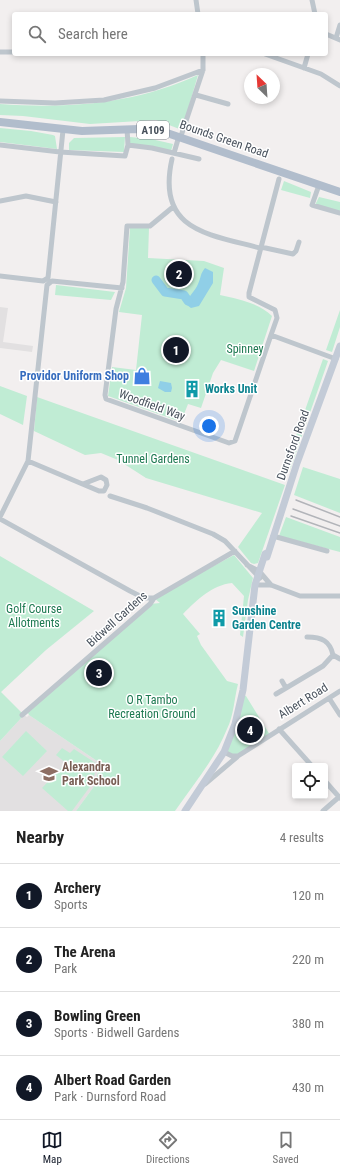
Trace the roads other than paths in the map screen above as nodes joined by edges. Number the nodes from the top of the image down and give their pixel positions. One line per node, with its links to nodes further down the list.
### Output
1 (196, 0): 3 (street)
2 (312, 0): 4 (street)
3 (198, 12)
4 (315, 12)
5 (340, 25): 7 (street)
6 (328, 35): 7 (street)
7 (338, 39)
8 (0, 52): 9 (street)
9 (12, 52)
10 (204, 56): 14 (street)
11 (271, 56): 13 (street)
12 (307, 56): 13 (street)
13 (304, 68): 15 (street)
14 (203, 70): 16 (street); 17 (street)
15 (340, 86)
16 (196, 95): 18 (street); 22 (street)
17 (0, 101)
18 (228, 104)
19 (0, 122): 21 (main road, Bounds Green Road / A109)
20 (127, 129): 21 (main road, Bounds Green Road / A109); 22 (main road, Bounds Green Road / A109); 24 (street)
21 (63, 130): 25 (street)
22 (180, 136): 26 (street); 29 (main road, Bounds Green Road / A109)
23 (0, 145): 25 (street)
24 (128, 146): 25 (street); 26 (street)
25 (60, 152): 32 (street)
26 (173, 156): 27 (street); 33 (street)
27 (199, 159)
28 (279, 179): 36 (street)
29 (319, 185): 30 (main road, Bounds Green Road / A109); 34 (street)
30 (340, 192)
31 (0, 201): 32 (street)
32 (56, 202): 38 (street)
33 (173, 207): 36 (street); 39 (street, Woodfield Way)
34 (340, 213)
35 (299, 242): 36 (street)
36 (261, 247): 40 (street)
37 (0, 276): 38 (street)
38 (47, 281): 39 (street); 43 (street)
39 (122, 288): 40 (street, Woodfield Way)
40 (271, 335): 42 (street)
41 (340, 346): 42 (main road, Durnsford Road)
42 (336, 359): 47 (main road, Durnsford Road)
43 (28, 461): 44 (street); 46 (street)
44 (83, 484)
45 (110, 496): 48 (street)
46 (0, 518): 53 (street)
47 (273, 536): 49 (street); 50 (main road, Durnsford Road)
48 (235, 551): 50 (street); 53 (street, Bidwell Gardens)
49 (327, 551)
50 (259, 579): 51 (street); 51 (street); 65 (main road, Durnsford Road)
51 (271, 586): 52 (street)
52 (340, 596)
53 (154, 598): 62 (street, Bidwell Gardens)
54 (307, 637): 55 (street)
55 (333, 655): 56 (street); 58 (street)
56 (340, 659)
57 (282, 681): 58 (street)
58 (286, 688): 60 (street)
59 (340, 691): 61 (street, Albert Road)
60 (276, 694)
61 (329, 698): 63 (street); 64 (street, Albert Road)
62 (22, 715)
63 (340, 715)
64 (279, 729): 66 (street, Albert Road); 67 (street)
65 (224, 752): 66 (street); 69 (main road, Durnsford Road)
66 (238, 756): 69 (street, Albert Road)
67 (309, 763)
68 (328, 784): 70 (street)
69 (200, 788): 71 (main road, Albert Road)
70 (340, 797): 72 (street)
71 (185, 811)
72 (323, 811)

